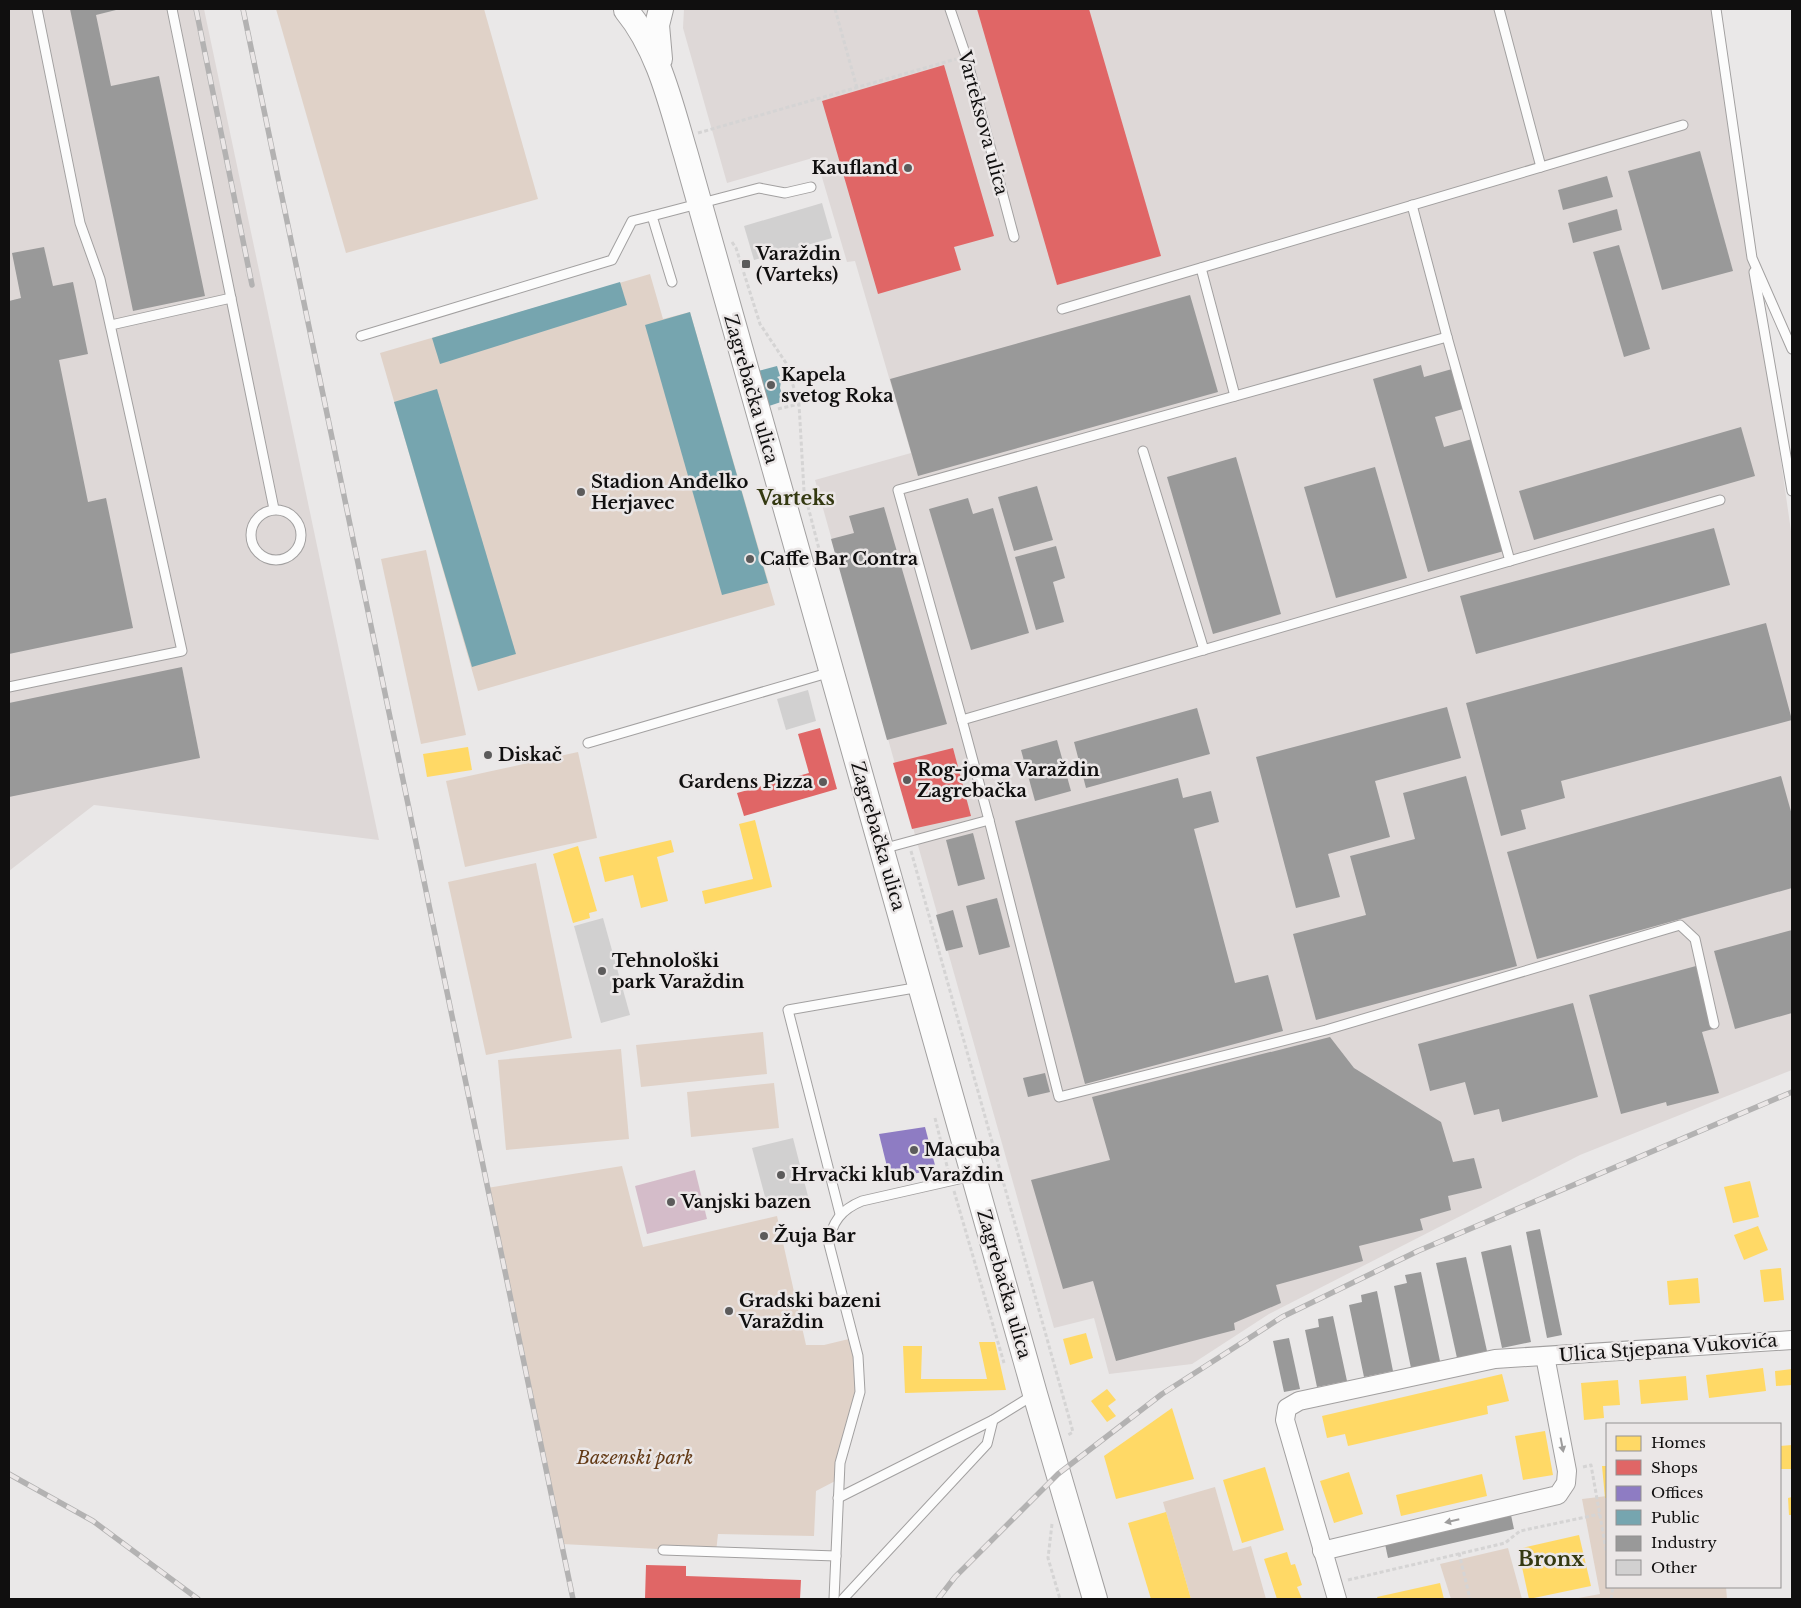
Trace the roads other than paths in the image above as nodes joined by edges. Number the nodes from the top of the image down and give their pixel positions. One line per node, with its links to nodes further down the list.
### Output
1 (37, 9): 22 (lane)
2 (172, 9): 20 (lane)
3 (625, 9): 4 (main road, Zagrebačka ulica); 9 (main road, Zagrebačka ulica)
4 (653, 9)
5 (660, 9): 9 (main road, Zagrebačka ulica)
6 (950, 9): 16 (lane, Varteksova ulica)
7 (1498, 9): 11 (lane)
8 (1716, 9): 17 (lane)
9 (661, 73): 13 (main road, Zagrebačka ulica)
10 (1683, 125): 11 (lane)
11 (1541, 167): 14 (lane)
12 (812, 187): 13 (lane)
13 (699, 203): 15 (lane); 33 (main road, Zagrebačka ulica)
14 (1412, 205): 18 (lane); 24 (lane)
15 (652, 216): 19 (lane); 23 (lane)
16 (1014, 237)
17 (1752, 258): 25 (lane); 28 (lane)
18 (1201, 268): 21 (lane); 26 (lane)
19 (672, 282)
20 (231, 298): 22 (lane); 30 (lane)
21 (1062, 309)
22 (110, 325): 34 (lane)
23 (362, 336)
24 (1447, 337): 26 (lane); 31 (lane)
25 (1792, 349)
26 (1235, 396): 35 (lane)
27 (1143, 451): 32 (lane)
28 (1792, 491)
29 (1720, 500): 31 (lane)
30 (274, 509): 30 (lane)
31 (1510, 561): 32 (lane)
32 (1204, 650): 35 (lane)
33 (832, 672): 36 (lane); 38 (main road, Zagrebačka ulica)
34 (9, 687)
35 (962, 720): 37 (lane)
36 (588, 743)
37 (989, 820): 38 (lane); 40 (lane)
38 (882, 849): 39 (main road, Zagrebačka ulica)
39 (921, 986): 41 (main road, Zagrebačka ulica); 42 (lane)
40 (1714, 1024)
41 (974, 1176): 42 (lane); 45 (main road, Zagrebačka ulica)
42 (840, 1214): 47 (lane)
43 (1792, 1340): 44 (street, Ulica Stjepana Vukovića)
44 (1545, 1356): 49 (street, Ulica Stjepana Vukovića, one-way to 49); 49 (street, Ulica Stjepana Vukovića)
45 (1035, 1394): 46 (lane); 54 (main road, Zagrebačka ulica)
46 (993, 1420): 47 (lane); 53 (lane)
47 (838, 1498): 50 (lane)
48 (662, 1550): 50 (lane)
49 (1322, 1551): 51 (street, Ulica Stjepana Vukovića)
50 (836, 1556): 52 (lane)
51 (1334, 1591)
52 (834, 1599)
53 (844, 1599)
54 (1095, 1599)

